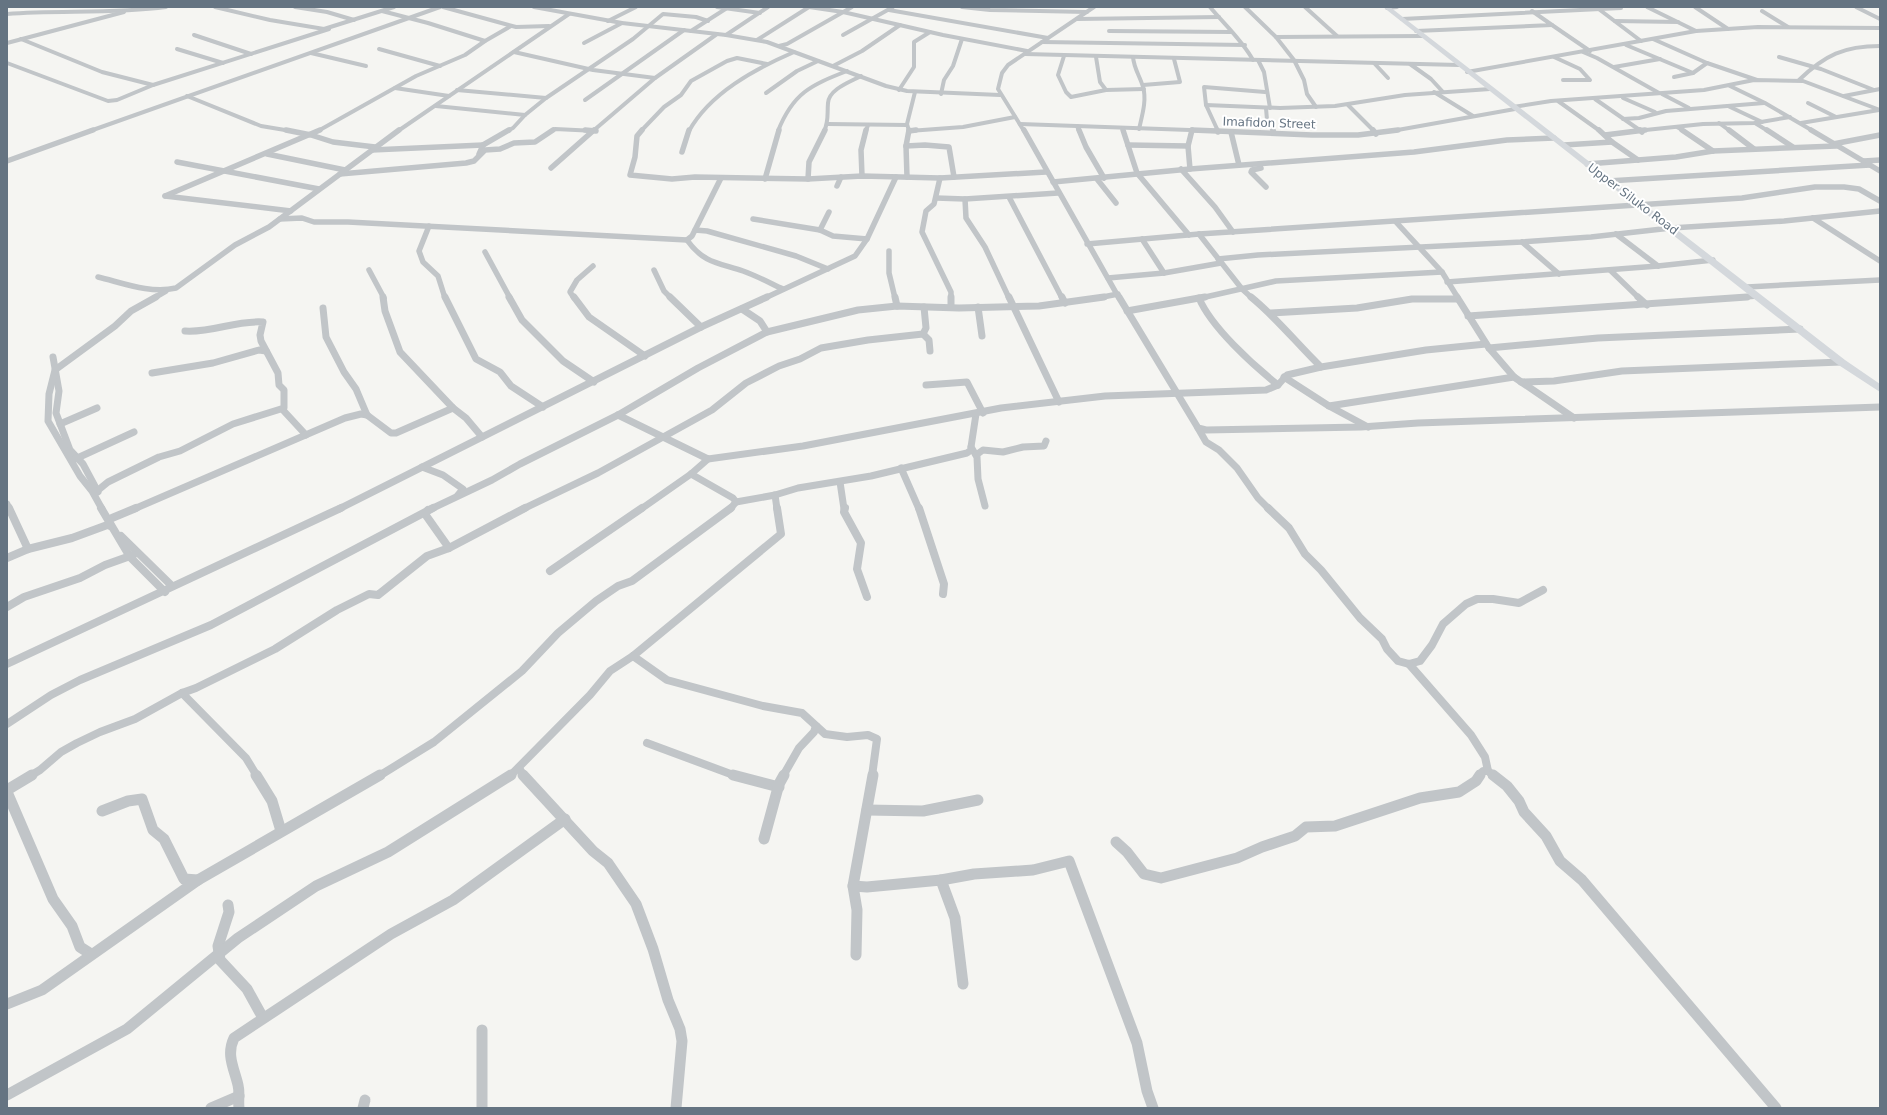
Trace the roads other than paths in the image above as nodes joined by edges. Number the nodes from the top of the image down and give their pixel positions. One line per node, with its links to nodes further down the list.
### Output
1 (166, 7): 30 (street)
2 (215, 7): 59 (street)
3 (295, 7): 46 (street)
4 (377, 7): 31 (street)
5 (394, 7): 31 (street)
6 (440, 7): 41 (street); 54 (street)
7 (536, 7): 39 (street)
8 (634, 7): 47 (street)
9 (717, 7): 25 (street)
10 (768, 7): 37 (street)
11 (809, 7): 26 (street); 78 (street)
12 (852, 7): 34 (street)
13 (894, 7): 32 (street)
14 (962, 7): 29 (street)
15 (1094, 7): 35 (street)
16 (1210, 7): 40 (street)
17 (1245, 7): 73 (street)
18 (1305, 7): 72 (street)
19 (1387, 7): 20 (street); 43 (main road, Upper Siluko Road)
20 (1397, 7)
21 (1527, 7): 36 (street)
22 (1647, 7): 50 (street)
23 (1695, 7): 60 (street)
24 (1856, 7): 45 (street)
25 (727, 8): 37 (street); 48 (street)
26 (821, 8): 34 (street)
27 (1596, 8): 28 (street); 36 (street); 49 (street)
28 (1621, 8)
29 (1040, 9): 35 (street)
30 (135, 10): 38 (street); 75 (street)
31 (384, 10): 41 (street); 46 (street)
32 (889, 10): 42 (street); 74 (street)
33 (1762, 11): 57 (street)
34 (843, 12): 42 (street); 85 (street)
35 (1086, 12): 44 (street)
36 (1533, 12): 43 (street); 53 (street)
37 (760, 13): 70 (street)
38 (7, 14)
39 (569, 14): 47 (street); 55 (street)
40 (1219, 17): 44 (street); 66 (street)
41 (409, 18): 79 (street); 92 (street)
42 (871, 18): 52 (street); 71 (street)
43 (1402, 18): 67 (main road, Upper Siluko Road)
44 (1077, 19): 74 (street)
45 (1880, 19)
46 (354, 20): 59 (street)
47 (608, 21): 51 (street)
48 (708, 21): 56 (street); 62 (street)
49 (1615, 21): 50 (street); 80 (street)
50 (1678, 22): 64 (street)
51 (622, 23): 56 (street); 83 (street)
52 (900, 25): 65 (street); 118 (street)
53 (1552, 25): 67 (street); 91 (street)
54 (510, 26): 55 (street); 79 (street)
55 (549, 26): 93 (street)
56 (650, 26): 61 (street); 121 (street)
57 (1788, 28): 58 (street); 60 (street)
58 (1880, 28)
59 (329, 29): 98 (street)
60 (1728, 29): 64 (street)
61 (684, 30): 62 (street); 124 (street)
62 (691, 31): 68 (street)
63 (1109, 31): 66 (street)
64 (1696, 31): 77 (street)
65 (930, 32): 76 (street); 140 (street)
66 (1231, 32): 86 (street)
67 (1419, 33): 72 (street); 115 (main road, Upper Siluko Road)
68 (717, 34): 70 (street); 128 (street)
69 (194, 35): 98 (street)
70 (726, 35): 78 (street)
71 (843, 35)
72 (1337, 36): 73 (street)
73 (1276, 37): 107 (street)
74 (1048, 38): 81 (street)
75 (21, 39): 82 (street); 133 (street)
76 (962, 39): 97 (street); 148 (street)
77 (1653, 39): 80 (street); 112 (street)
78 (756, 40): 85 (street)
79 (485, 41): 117 (street)
80 (1641, 41): 84 (street)
81 (1042, 42): 86 (street); 97 (street)
82 (7, 43)
83 (584, 43)
84 (1625, 44): 91 (street); 105 (street)
85 (779, 46): 94 (street)
86 (1245, 46): 106 (street)
87 (1861, 46): 88 (street); 96 (street); 120 (street)
88 (1880, 46)
89 (177, 49): 110 (street)
90 (379, 49): 117 (street)
91 (1590, 50): 95 (street)
92 (310, 52): 116 (street); 151 (street)
93 (514, 52): 121 (street); 139 (street)
94 (794, 52): 108 (street); 113 (street)
95 (1583, 52): 102 (street); 119 (street)
96 (1880, 52)
97 (1026, 53): 99 (street); 150 (street)
98 (251, 54): 110 (street)
99 (1064, 56): 100 (street); 141 (street)
100 (1096, 57): 101 (street); 141 (street)
101 (1133, 57): 104 (street); 135 (street)
102 (1554, 57): 123 (street); 130 (street)
103 (1779, 57): 120 (street)
104 (1174, 58): 106 (street); 135 (street)
105 (1661, 59): 119 (street); 125 (street)
106 (1255, 60): 107 (street); 166 (street)
107 (1294, 60): 111 (street); 165 (street)
108 (818, 61): 118 (street); 147 (street)
109 (7, 62): 133 (street)
110 (223, 63): 133 (street)
111 (1374, 63): 114 (street); 129 (street)
112 (1707, 63): 125 (street); 131 (street)
113 (767, 64): 211 (street); 238 (street)
114 (1410, 64): 115 (street); 146 (street)
115 (1459, 65): 123 (main road, Upper Siluko Road)
116 (366, 66)
117 (440, 66): 136 (street)
118 (833, 66): 122 (street)
119 (1614, 67): 149 (street)
120 (1814, 67): 132 (street); 142 (street)
121 (588, 69): 124 (street); 155 (street)
122 (847, 71): 126 (street); 241 (street)
123 (1467, 72): 137 (main road, Upper Siluko Road)
124 (622, 73): 128 (street); 157 (street)
125 (1693, 73): 127 (street)
126 (861, 76): 140 (street); 181 (street)
127 (1674, 77)
128 (655, 78): 190 (street)
129 (1388, 78)
130 (1563, 80)
131 (1758, 80): 132 (street); 134 (street, Imafidon Street)
132 (1799, 80): 153 (street)
133 (154, 85)
134 (1730, 86): 149 (street, Imafidon Street); 159 (street)
135 (1143, 87): 141 (street); 188 (street)
136 (395, 88): 152 (street); 197 (street)
137 (1490, 89): 146 (street); 167 (main road, Upper Siluko Road)
138 (1880, 89): 142 (street)
139 (457, 90): 152 (street); 155 (street)
140 (899, 90): 143 (street)
141 (1106, 90)
142 (1874, 90): 153 (street)
143 (915, 92): 148 (street); 184 (street)
144 (1265, 92): 161 (street)
145 (1434, 92): 146 (street); 162 (street); 172 (street)
146 (1443, 92)
147 (766, 93)
148 (941, 94): 150 (street)
149 (1661, 94): 154 (street, Imafidon Street); 168 (street)
150 (1000, 95): 173 (street)
151 (187, 96): 197 (street); 217 (street)
152 (449, 96): 163 (street)
153 (1844, 96): 169 (street)
154 (1621, 97): 156 (street, Imafidon Street); 170 (street)
155 (546, 98): 171 (street)
156 (1595, 99): 158 (street, Imafidon Street); 176 (street)
157 (585, 100)
158 (1558, 101): 167 (street, Imafidon Street); 198 (street)
159 (1765, 103): 164 (street); 174 (street)
160 (1808, 103): 175 (street)
161 (1206, 105): 166 (street); 192 (street)
162 (1348, 105): 165 (street); 196 (street)
163 (436, 106): 171 (street); 209 (street)
164 (1727, 106): 168 (street); 177 (street)
165 (1316, 107): 166 (street)
166 (1268, 108): 195 (street)
167 (1514, 108): 172 (street, Imafidon Street); 200 (main road, Upper Siluko Road)
168 (1689, 109): 170 (street)
169 (1880, 110): 175 (street)
170 (1655, 112): 176 (street)
171 (525, 115): 202 (street)
172 (1473, 116): 196 (street, Imafidon Street)
173 (1015, 117): 182 (street); 191 (street)
174 (1790, 117): 177 (street); 180 (street)
175 (1836, 117): 180 (street)
176 (1623, 119): 194 (street)
177 (1762, 122): 179 (street)
178 (1719, 123): 179 (street); 186 (street); 210 (street)
179 (1755, 123): 208 (street)
180 (1801, 123): 204 (street)
181 (828, 124): 183 (street); 242 (street)
182 (1020, 124): 185 (street, Imafidon Street); 230 (street)
183 (868, 125): 184 (street); 233 (street)
184 (907, 125): 191 (street)
185 (1077, 126): 187 (street, Imafidon Street); 240 (street)
186 (1677, 127): 194 (street); 212 (street)
187 (1123, 128): 188 (street, Imafidon Street); 206 (street)
188 (1138, 129): 189 (street, Imafidon Street)
189 (1192, 130): 192 (street, Imafidon Street); 207 (street)
190 (596, 131): 214 (street); 224 (street)
191 (909, 131): 205 (street)
192 (1218, 132): 193 (street, Imafidon Street)
193 (1231, 132): 195 (street, Imafidon Street); 222 (street)
194 (1642, 132): 198 (street)
195 (1274, 133): 196 (street, Imafidon Street)
196 (1376, 134)
197 (311, 135): 209 (street); 213 (street)
198 (1605, 135): 201 (street)
199 (1880, 135): 204 (street)
200 (1554, 138): 203 (main road, Upper Siluko Road); 220 (street)
201 (1612, 142): 203 (street); 215 (street)
202 (483, 145): 209 (street); 214 (street)
203 (1564, 145): 221 (main road, Upper Siluko Road)
204 (1835, 145): 208 (street); 219 (street)
205 (906, 146): 234 (street); 237 (street)
206 (1128, 146): 207 (street); 231 (street)
207 (1188, 146): 226 (street)
208 (1794, 147): 210 (street)
209 (374, 149): 227 (street)
210 (1754, 149): 212 (street)
211 (682, 152)
212 (1713, 152): 215 (street)
213 (267, 154): 227 (street); 228 (street)
214 (479, 154): 232 (street)
215 (1638, 160): 221 (street)
216 (1880, 160): 219 (street)
217 (7, 161)
218 (177, 162): 228 (street)
219 (1863, 162): 223 (street)
220 (1270, 163): 222 (street); 247 (street)
221 (1587, 164): 244 (main road, Upper Siluko Road)
222 (1240, 165): 226 (street)
223 (1870, 165): 229 (street); 244 (street)
224 (551, 168)
225 (1181, 169): 226 (street); 231 (street); 267 (street)
226 (1190, 169)
227 (345, 170): 232 (street)
228 (228, 171): 248 (street); 256 (street)
229 (1880, 171)
230 (1046, 172): 237 (street); 245 (street)
231 (1137, 173): 240 (street); 270 (street)
232 (339, 174): 248 (street)
233 (862, 176): 235 (street); 236 (street)
234 (907, 176): 236 (street); 239 (street)
235 (841, 177): 242 (street); 246 (street)
236 (896, 177): 271 (street)
237 (954, 177): 239 (street)
238 (721, 178): 241 (street); 265 (street)
239 (940, 178): 251 (street)
240 (1104, 178): 243 (street)
241 (765, 179): 242 (street)
242 (808, 179)
243 (1097, 179): 245 (street); 254 (street)
244 (1608, 181): 255 (main road, Upper Siluko Road)
245 (1053, 182): 249 (street)
246 (837, 186)
247 (1266, 187)
248 (320, 189): 256 (street)
249 (1058, 193): 250 (street); 275 (street)
250 (1009, 197): 252 (street); 303 (street)
251 (936, 198): 252 (street); 308 (street)
252 (965, 199): 306 (street)
253 (1880, 201): 255 (street)
254 (1116, 203)
255 (1638, 204): 262 (street); 264 (main road, Upper Siluko Road)
256 (291, 211): 260 (street)
257 (1880, 211): 259 (street)
258 (829, 212): 266 (street)
259 (1812, 218): 264 (street); 280 (street)
260 (280, 219): 263 (street); 298 (street)
261 (754, 220): 266 (street)
262 (1396, 222): 267 (street); 276 (street)
263 (429, 226): 273 (street); 342 (street)
264 (1671, 228): 269 (street); 279 (main road, Upper Siluko Road)
265 (695, 230): 273 (street); 284 (street)
266 (820, 230): 271 (street)
267 (1233, 232): 268 (street)
268 (1200, 234): 270 (street); 281 (street)
269 (1616, 234): 274 (street); 283 (street)
270 (1189, 235): 272 (street)
271 (868, 239): 284 (street)
272 (1142, 239): 275 (street); 289 (street)
273 (687, 240): 296 (street)
274 (1522, 242): 276 (street); 290 (street)
275 (1087, 244): 292 (street)
276 (1419, 247): 281 (street); 288 (street)
277 (889, 251): 305 (street)
278 (486, 252): 334 (street)
279 (1713, 260): 283 (street); 295 (main road, Upper Siluko Road)
280 (1880, 260)
281 (1219, 261): 289 (street); 297 (street)
282 (594, 266): 327 (street)
283 (1658, 266): 287 (street)
284 (828, 269): 296 (street)
285 (369, 270): 345 (street)
286 (654, 270): 317 (street)
287 (1611, 270): 290 (street); 304 (street)
288 (1442, 272): 294 (street); 297 (street)
289 (1164, 273): 292 (street)
290 (1559, 274): 294 (street)
291 (98, 277): 298 (street)
292 (1108, 278): 299 (street)
293 (1880, 280): 295 (street)
294 (1447, 282): 302 (street)
295 (1747, 287): 301 (main road, Upper Siluko Road)
296 (783, 289): 311 (street)
297 (1242, 289): 300 (street); 313 (street)
298 (166, 291): 362 (street)
299 (1118, 294): 303 (street); 312 (street)
300 (1199, 298): 312 (street); 337 (street)
301 (1759, 298): 304 (street); 319 (main road, Upper Siluko Road)
302 (1457, 299): 313 (street); 315 (street)
303 (1065, 303): 306 (street)
304 (1648, 304): 314 (street); 315 (street)
305 (897, 306): 307 (street); 318 (street)
306 (1012, 306): 309 (street); 340 (street)
307 (924, 307): 308 (street); 322 (street)
308 (952, 307): 309 (street)
309 (978, 307): 323 (street)
310 (323, 308): 349 (street)
311 (742, 309): 316 (street); 317 (street)
312 (1127, 311): 339 (street)
313 (1271, 313): 330 (street)
314 (1548, 313)
315 (1468, 316): 324 (street)
316 (759, 319): 318 (street); 321 (street)
317 (701, 327): 327 (street)
318 (782, 328): 321 (street)
319 (1800, 329): 324 (street); 329 (main road, Upper Siluko Road)
320 (185, 331): 325 (street)
321 (767, 332): 348 (street)
322 (923, 334): 326 (street); 357 (street)
323 (982, 336)
324 (1487, 346): 330 (street); 333 (street)
325 (266, 351): 331 (street); 346 (street)
326 (930, 351)
327 (645, 356): 334 (street)
328 (53, 357): 351 (street)
329 (1841, 362): 335 (street); 338 (main road, Upper Siluko Road)
330 (1321, 367): 332 (street)
331 (152, 373)
332 (1284, 377): 337 (street); 341 (street)
333 (1514, 377): 335 (street); 341 (street)
334 (594, 382): 342 (street)
335 (1521, 382): 350 (street)
336 (926, 385): 347 (street)
337 (1278, 385): 339 (street)
338 (1880, 389)
339 (1175, 392): 340 (street); 353 (street)
340 (1059, 402): 347 (street)
341 (1330, 406): 352 (street)
342 (543, 407): 356 (street)
343 (1880, 407): 350 (street)
344 (97, 408): 351 (street)
345 (453, 408): 349 (street); 356 (street)
346 (282, 409): 355 (street); 369 (street)
347 (979, 413): 359 (street); 361 (street)
348 (618, 414): 357 (street); 368 (street)
349 (367, 415): 355 (street)
350 (1574, 418): 352 (street)
351 (60, 424): 369 (street)
352 (1368, 427): 353 (street)
353 (1198, 428): 390 (street)
354 (134, 432): 362 (street)
355 (306, 435): 376 (street)
356 (482, 437): 363 (street)
357 (663, 437): 361 (street); 377 (street)
358 (1046, 442): 360 (street)
359 (971, 447): 360 (street); 364 (street)
360 (976, 455): 374 (street)
361 (708, 459): 365 (street)
362 (71, 461): 376 (street)
363 (422, 467): 367 (street); 382 (street)
364 (901, 468): 366 (street); 385 (street)
365 (691, 474): 372 (street); 381 (street)
366 (840, 482): 370 (street); 386 (street)
367 (463, 488): 368 (street); 371 (street)
368 (473, 489): 371 (street)
369 (98, 491): 376 (street)
370 (775, 495): 372 (street); 388 (street)
371 (454, 498): 375 (street)
372 (736, 502): 403 (street)
373 (7, 504): 378 (street)
374 (985, 506)
375 (428, 510): 377 (street); 392 (street)
376 (111, 523): 378 (street); 379 (street); 384 (street)
377 (449, 548): 391 (street)
378 (28, 549): 380 (street)
379 (138, 552): 382 (street); 387 (street)
380 (7, 558)
381 (550, 571)
382 (172, 586): 389 (street)
383 (1543, 590): 390 (street)
384 (165, 592)
385 (943, 594)
386 (867, 597)
387 (7, 607)
388 (632, 656): 393 (street); 395 (street)
389 (7, 664)
390 (1409, 664): 396 (street)
391 (182, 693): 398 (street); 403 (street)
392 (7, 724)
393 (816, 726): 397 (street); 400 (street)
394 (647, 743): 397 (street)
395 (519, 768): 402 (street); 410 (street)
396 (1488, 771): 405 (street); 423 (street)
397 (779, 787): 404 (street)
398 (7, 791): 411 (street)
399 (978, 800): 400 (street)
400 (867, 810): 408 (street)
401 (102, 811): 406 (street)
402 (565, 819): 415 (street); 421 (street)
403 (282, 831): 406 (street)
404 (764, 839)
405 (1116, 842)
406 (198, 880): 411 (street)
407 (941, 880): 408 (street); 413 (street); 422 (street)
408 (853, 886): 412 (street)
409 (228, 905): 410 (street)
410 (219, 953): 415 (street); 417 (street)
411 (91, 954): 414 (street)
412 (856, 955)
413 (963, 984)
414 (7, 1004)
415 (263, 1018): 418 (street)
416 (482, 1030): 420 (street)
417 (7, 1095)
418 (239, 1102): 419 (street)
419 (211, 1108)
420 (482, 1108)
421 (676, 1108)
422 (1153, 1108)
423 (1776, 1108)

